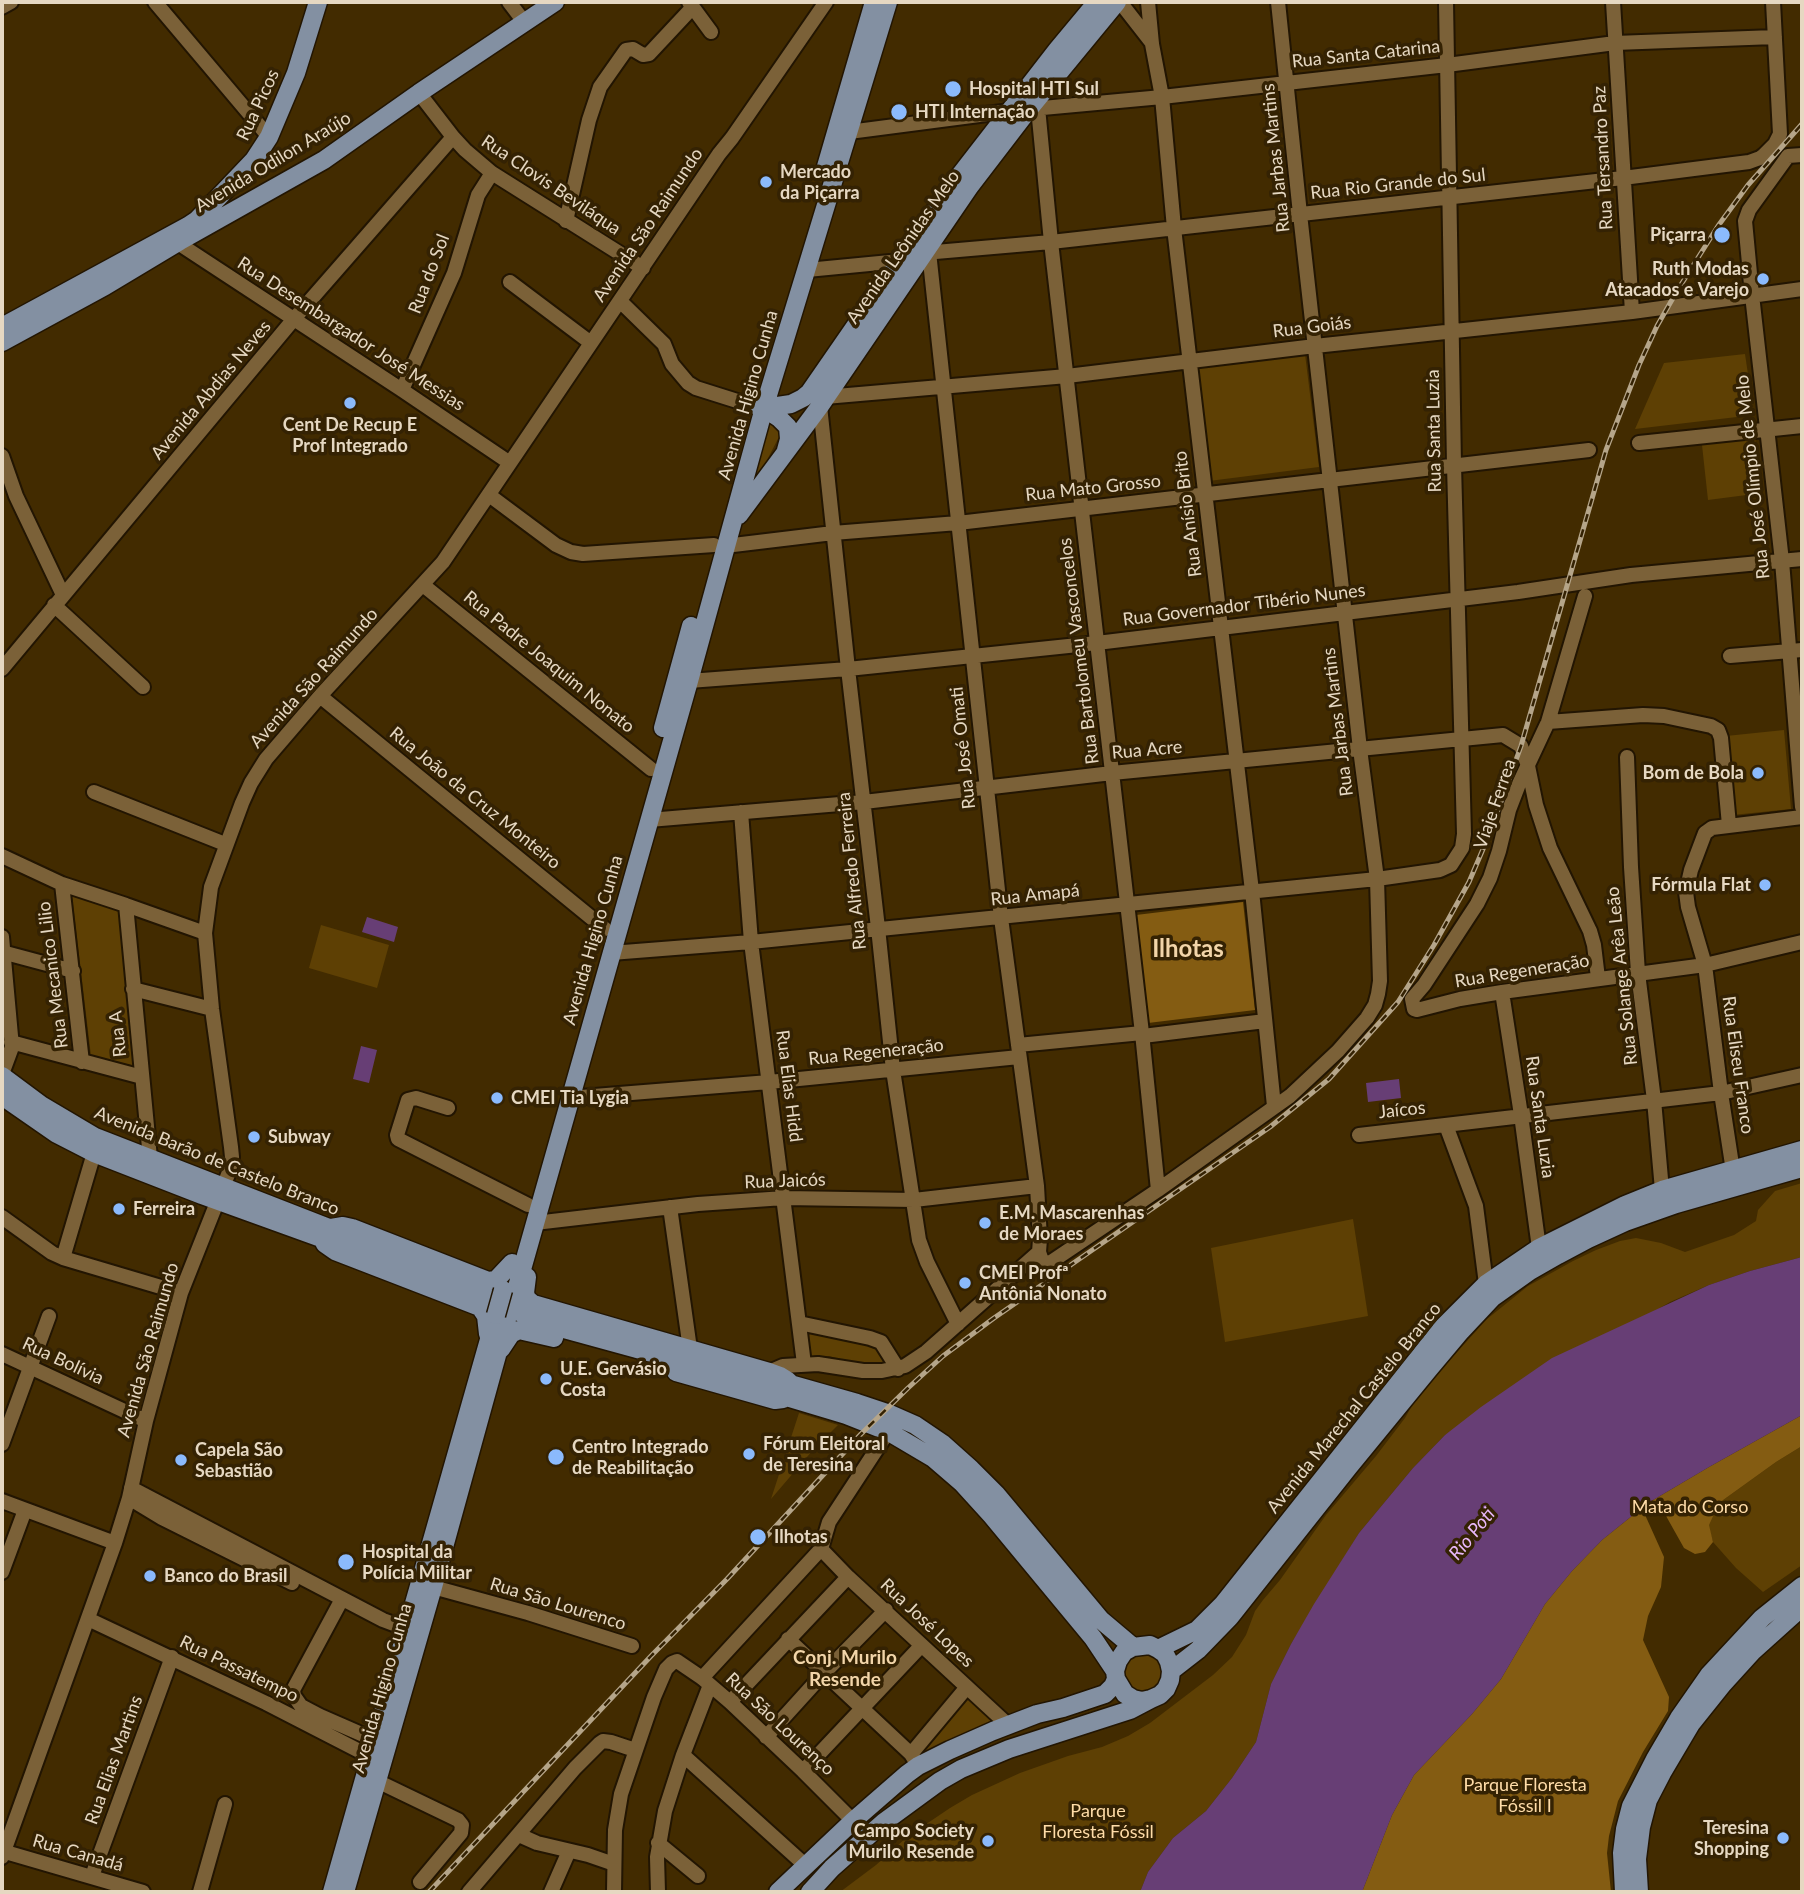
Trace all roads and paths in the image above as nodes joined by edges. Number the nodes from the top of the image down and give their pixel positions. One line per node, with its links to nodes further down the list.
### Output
1 (11, 2): 17 (street)
2 (155, 2): 30 (street)
3 (318, 2): 30 (main road, Rua Picos)
4 (509, 2): 18 (street)
5 (555, 2): 18 (main road, Avenida Odilon Araújo)
6 (826, 2): 42 (street, Avenida São Raimundo)
7 (874, 2): 29 (main road, Avenida Higino Cunha)
8 (888, 2): 29 (main road, Avenida Higino Cunha)
9 (1097, 2): 28 (main road, Avenida Leônidas Melo)
10 (1119, 2): 22 (street); 27 (main road, Avenida Leônidas Melo)
11 (1148, 2): 22 (street, Rua Anísio Brito)
12 (1278, 2): 24 (street, Rua Jarbas Martins)
13 (1446, 2): 23 (street, Rua Santa Luzia)
14 (1613, 2): 21 (street, Rua Tersandro Paz)
15 (1773, 2): 20 (street)
16 (690, 5): 19 (street); 37 (street)
17 (2, 7)
18 (524, 23): 25 (main road, Avenida Odilon Araújo)
19 (712, 33)
20 (1775, 37): 21 (street, Rua Santa Catarina); 34 (street, Rua Rio Grande do Sul)
21 (1615, 43): 23 (street, Rua Santa Catarina); 34 (street, Rua Tersandro Paz)
22 (1153, 44): 26 (street, Rua Anísio Brito)
23 (1447, 65): 24 (street, Rua Santa Catarina); 35 (street, Rua Santa Luzia)
24 (1288, 82): 26 (street, Rua Santa Catarina); 36 (street, Rua Jarbas Martins)
25 (419, 93): 31 (street, Rua Clovis Beviláqua); 39 (main road, Avenida Odilon Araújo)
26 (1162, 97): 27 (street, Rua Santa Catarina); 38 (street, Rua Anísio Brito)
27 (1034, 108): 28 (street, Rua Santa Catarina); 40 (street, Rua Bartolomeu Vasconcelos); 41 (main road, Avenida Leônidas Melo)
28 (1010, 111): 29 (street, Rua Santa Catarina); 43 (main road, Avenida Leônidas Melo)
29 (842, 130): 44 (main road, Avenida Higino Cunha); 61 (main road, Avenida Higino Cunha)
30 (269, 137): 39 (main road, Rua Picos)
31 (453, 137): 33 (street, Rua Clovis Beviláqua); 50 (street, Avenida Abdias Neves)
32 (1795, 156): 47 (street, Rua José Olímpio de Melo)
33 (492, 173): 37 (street, Rua Clovis Beviláqua); 59 (street, Rua do Sol)
34 (1623, 178): 35 (street, Rua Rio Grande do Sul); 49 (street, Rua Tersandro Paz)
35 (1449, 197): 36 (street, Rua Rio Grande do Sul); 52 (street, Rua Santa Luzia)
36 (1300, 214): 38 (street, Rua Rio Grande do Sul); 55 (street, Rua Jarbas Martins)
37 (566, 221): 42 (street, Rua Clovis Beviláqua)
38 (1174, 228): 40 (street, Rua Rio Grande do Sul); 56 (street, Rua Anísio Brito)
39 (177, 237): 50 (street, Rua Desembargador José Messias); 51 (main road, Avenida Odilon Araújo); 53 (main road, Avenida Odilon Araújo)
40 (1051, 242): 41 (street, Rua Rio Grande do Sul); 57 (street, Rua Bartolomeu Vasconcelos)
41 (926, 252): 43 (main road, Avenida Leônidas Melo); 58 (street, Rua José Omati)
42 (643, 268): 48 (street, Avenida São Raimundo)
43 (902, 269): 44 (street); 60 (main road, Avenida Leônidas Melo); 61 (main road, Avenida Leônidas Melo)
44 (807, 270): 61 (main road, Avenida Higino Cunha)
45 (510, 282): 54 (street)
46 (1802, 289): 47 (street, Rua Goiás)
47 (1752, 295): 49 (street, Rua Goiás); 63 (street, Rua José Olímpio de Melo)
48 (620, 301): 54 (street, Avenida São Raimundo); 61 (street)
49 (1632, 312): 52 (street, Rua Goiás)
50 (293, 320): 59 (street, Rua Desembargador José Messias); 83 (street, Avenida Abdias Neves)
51 (2, 327)
52 (1451, 331): 55 (street, Rua Goiás); 69 (street, Rua Santa Luzia)
53 (2, 342)
54 (592, 343): 68 (street, Avenida São Raimundo)
55 (1315, 346): 56 (street, Rua Goiás); 70 (street, Rua Jarbas Martins)
56 (1189, 361): 57 (street, Rua Goiás); 72 (street, Rua Anísio Brito)
57 (1067, 376): 58 (street, Rua Goiás); 73 (street, Rua Bartolomeu Vasconcelos)
58 (943, 386): 60 (street, Rua Goiás); 74 (street, Rua José Omati)
59 (402, 390): 68 (street, Rua Desembargador José Messias)
60 (822, 401): 66 (main road, Avenida Leônidas Melo); 76 (street, Rua Alfredo Ferreira)
61 (759, 407): 66 (main road); 75 (main road, Avenida Higino Cunha); 77 (main road, Avenida Higino Cunha)
62 (1802, 426): 63 (street)
63 (1767, 429): 64 (street); 79 (street, Rua José Olímpio de Melo)
64 (1639, 443)
65 (1589, 450): 69 (street, Rua Mato Grosso)
66 (785, 454): 75 (main road, Avenida Leônidas Melo)
67 (2, 456): 83 (street)
68 (510, 463): 71 (street, Avenida São Raimundo)
69 (1454, 465): 70 (street, Rua Mato Grosso); 82 (street, Rua Santa Luzia)
70 (1330, 481): 72 (street, Rua Mato Grosso); 84 (street, Rua Jarbas Martins)
71 (489, 495): 77 (street, Rua Mato Grosso); 80 (street, Avenida São Raimundo)
72 (1205, 495): 73 (street, Rua Mato Grosso); 85 (street, Rua Anísio Brito)
73 (1082, 509): 74 (street, Rua Mato Grosso); 86 (street, Rua Bartolomeu Vasconcelos)
74 (958, 523): 76 (street, Rua Mato Grosso); 88 (street, Rua José Omati)
75 (733, 524): 77 (main road, Avenida Higino Cunha)
76 (833, 533): 77 (street, Rua Mato Grosso); 91 (street, Rua Alfredo Ferreira)
77 (720, 546): 92 (main road, Avenida Higino Cunha)
78 (1802, 559): 79 (street, Rua Governador Tibério Nunes)
79 (1782, 561): 82 (street, Rua Governador Tibério Nunes); 87 (street, Rua José Olímpio de Melo)
80 (423, 585): 94 (street, Avenida São Raimundo); 101 (street, Rua Padre Joaquim Nonato)
81 (1585, 596): 95 (street, Viaje Ferrea)
82 (1458, 599): 84 (street, Rua Governador Tibério Nunes); 96 (street, Rua Santa Luzia)
83 (59, 600): 90 (street, Avenida Abdias Neves); 93 (street)
84 (1345, 612): 85 (street, Rua Governador Tibério Nunes); 97 (street, Rua Jarbas Martins)
85 (1220, 628): 86 (street, Rua Governador Tibério Nunes); 99 (street, Rua Anísio Brito)
86 (1097, 643): 88 (street, Rua Governador Tibério Nunes); 102 (street, Rua Bartolomeu Vasconcelos)
87 (1796, 650): 89 (street); 106 (street, Rua José Olímpio de Melo)
88 (972, 656): 91 (street, Rua Governador Tibério Nunes); 103 (street, Rua José Omati)
89 (1730, 656)
90 (2, 669)
91 (848, 669): 92 (street, Rua Governador Tibério Nunes); 105 (street, Rua Alfredo Ferreira)
92 (684, 677): 101 (main road, Avenida Higino Cunha); 109 (main road, Avenida Higino Cunha)
93 (143, 687)
94 (320, 696): 111 (street, Avenida São Raimundo); 121 (street, Rua João da Cruz Monteiro)
95 (1548, 722): 100 (street, Viaje Ferrea); 110 (street)
96 (1462, 737): 97 (street, Rua Acre); 100 (street, Rua Acre); 112 (street, Rua Santa Luzia)
97 (1360, 750): 99 (street, Rua Acre); 114 (street, Rua Jarbas Martins)
98 (1627, 757): 130 (street, Rua Solange Arêa Leão)
99 (1236, 762): 102 (street, Rua Acre); 116 (street, Rua Anísio Brito)
100 (1528, 766): 131 (street); 135 (street, Viaje Ferrea)
101 (651, 769): 121 (main road, Avenida Higino Cunha)
102 (1112, 773): 103 (street, Rua Acre); 118 (street, Rua Bartolomeu Vasconcelos)
103 (986, 787): 105 (street, Rua Acre); 119 (street, Rua José Omati)
104 (94, 792): 111 (street)
105 (864, 802): 107 (street, Rua Acre); 120 (street, Rua Alfredo Ferreira)
106 (1802, 807)
107 (741, 812): 109 (street, Rua Acre); 124 (street, Rua Elias Hidd)
108 (1802, 817): 110 (street)
109 (649, 820): 127 (main road, Avenida Higino Cunha)
110 (1729, 825): 128 (street)
111 (225, 844): 122 (street, Avenida São Raimundo)
112 (1458, 858): 114 (street, Rua Amapá)
113 (3, 861): 115 (street)
114 (1377, 879): 116 (street, Rua Amapá); 149 (street, Rua Jarbas Martins)
115 (62, 884): 117 (street); 129 (street, Rua Mecanico Lilio)
116 (1252, 891): 118 (street, Rua Amapá); 136 (street, Rua Anísio Brito)
117 (126, 905): 122 (street); 132 (street, Rua A)
118 (1127, 905): 119 (street, Rua Amapá); 137 (street, Rua Bartolomeu Vasconcelos)
119 (1001, 918): 120 (street, Rua Amapá); 139 (street, Rua José Omati)
120 (878, 928): 124 (street, Rua Amapá); 141 (street, Rua Alfredo Ferreira)
121 (606, 929): 165 (main road, Avenida Higino Cunha)
122 (205, 933): 134 (street, Avenida São Raimundo)
123 (2, 937): 126 (street)
124 (751, 942): 127 (street, Rua Amapá); 145 (street, Rua Elias Hidd)
125 (1802, 942): 128 (street, Rua Regeneração)
126 (3, 953): 129 (street); 138 (street)
127 (611, 953): 147 (main road, Avenida Higino Cunha)
128 (1705, 965): 130 (street, Rua Regeneração); 146 (street, Rua Eliseu Franco)
129 (73, 971): 140 (street, Rua Mecanico Lilio)
130 (1638, 973): 131 (street, Rua Regeneração); 148 (street, Rua Solange Arêa Leão)
131 (1598, 978): 133 (street, Rua Regeneração)
132 (133, 989): 134 (street); 143 (street, Rua A)
133 (1502, 992): 135 (street, Rua Regeneração); 151 (street, Rua Santa Luzia)
134 (212, 1009): 162 (street, Avenida São Raimundo)
135 (1413, 1009)
136 (1265, 1021): 137 (street, Rua Regeneração); 149 (street, Rua Anísio Brito)
137 (1142, 1035): 139 (street, Rua Regeneração); 160 (street, Rua Bartolomeu Vasconcelos)
138 (15, 1045): 140 (street); 144 (street)
139 (1018, 1051): 141 (street, Rua Regeneração); 159 (street, Rua José Omati)
140 (82, 1062): 143 (street)
141 (892, 1070): 145 (street, Rua Regeneração); 164 (street, Rua Alfredo Ferreira)
142 (1802, 1074): 146 (street)
143 (142, 1077): 156 (street, Rua A)
144 (3, 1082): 155 (main road, Avenida Barão de Castelo Branco); 156 (main road, Avenida Barão de Castelo Branco)
145 (769, 1082): 147 (street, Rua Regeneração); 163 (street, Rua Elias Hidd)
146 (1721, 1093): 148 (street); 158 (street, Rua Eliseu Franco)
147 (569, 1098): 168 (main road, Avenida Higino Cunha)
148 (1654, 1100): 151 (street); 161 (street, Rua Solange Arêa Leão)
149 (1275, 1106): 160 (street, Rua Jarbas Martins)
150 (448, 1108): 165 (street)
151 (1521, 1115): 152 (street); 171 (street, Rua Santa Luzia)
152 (1449, 1125): 153 (street, Jaícos); 174 (street)
153 (1359, 1135)
154 (1802, 1150): 158 (main road, Avenida Marechal Castelo Branco)
155 (94, 1153): 162 (main road, Avenida Barão de Castelo Branco); 172 (street)
156 (150, 1158): 162 (main road, Avenida Barão de Castelo Branco)
157 (1802, 1168): 189 (main road, Avenida Marechal Castelo Branco)
158 (1733, 1171): 161 (main road, Avenida Marechal Castelo Branco)
159 (1037, 1185): 164 (street, Rua Jaicós); 170 (street, Rua José Omati)
160 (1158, 1190): 170 (street, Rua Jarbas Martins)
161 (1662, 1190): 171 (main road, Avenida Marechal Castelo Branco)
162 (220, 1193): 169 (main road, Avenida Barão de Castelo Branco); 175 (street, Avenida São Raimundo)
163 (784, 1198): 164 (street, Rua Jaicós); 166 (street, Rua Jaicós); 177 (street, Rua Elias Hidd)
164 (914, 1200): 178 (street, Rua Alfredo Ferreira)
165 (528, 1205): 173 (main road, Avenida Higino Cunha)
166 (670, 1207): 168 (street, Rua Jaicós); 180 (street)
167 (2, 1217): 172 (street)
168 (535, 1223): 173 (main road, Avenida Higino Cunha)
169 (326, 1233): 173 (main road); 179 (main road); 185 (main road, Avenida Barão de Castelo Branco)
170 (1039, 1245): 178 (street)
171 (1539, 1248): 174 (main road, Avenida Marechal Castelo Branco)
172 (63, 1258): 175 (street)
173 (519, 1260): 179 (main road, Avenida Higino Cunha); 180 (main road)
174 (1486, 1284): 189 (main road, Avenida Marechal Castelo Branco)
175 (181, 1293): 187 (street, Avenida São Raimundo)
176 (49, 1317): 183 (street)
177 (799, 1323): 182 (street, Rua Elias Hidd); 184 (street)
178 (958, 1324): 184 (street)
179 (493, 1346): 186 (main road); 200 (main road, Avenida Higino Cunha); 205 (main road, Avenida Higino Cunha)
180 (690, 1349): 185 (main road)
181 (2, 1354): 183 (street, Rua Bolívia)
182 (804, 1364): 184 (street); 185 (street)
183 (29, 1367): 187 (street, Rua Bolívia); 190 (street)
184 (898, 1368)
185 (767, 1378): 186 (main road)
186 (788, 1390): 209 (main road); 214 (main road)
187 (146, 1421): 191 (street, Avenida São Raimundo)
188 (884, 1438): 195 (street)
189 (1364, 1438): 196 (main road, Avenida Marechal Castelo Branco)
190 (2, 1444)
191 (130, 1493): 194 (street, Avenida São Raimundo); 201 (street)
192 (2, 1500): 193 (street)
193 (25, 1510): 194 (street); 197 (street)
194 (115, 1543): 204 (street, Avenida São Raimundo)
195 (821, 1549): 198 (street, Rua José Lopes); 215 (street)
196 (1274, 1552): 210 (main road, Avenida Marechal Castelo Branco); 212 (main road, Avenida Marechal Castelo Branco)
197 (2, 1572)
198 (848, 1577): 203 (street, Rua José Lopes); 206 (street)
199 (1802, 1586): 252 (main road)
200 (433, 1587): 207 (street, Rua São Lourenco); 228 (main road, Avenida Higino Cunha)
201 (340, 1602): 205 (street); 220 (street)
202 (1802, 1607): 253 (main road)
203 (886, 1611): 208 (street, Rua José Lopes); 213 (street)
204 (88, 1619): 211 (street, Rua Passatempo); 235 (street, Avenida São Raimundo)
205 (406, 1634): 223 (main road, Avenida Higino Cunha)
206 (788, 1639): 213 (street); 218 (street)
207 (632, 1646)
208 (921, 1646): 216 (street, Rua José Lopes); 219 (street)
209 (1133, 1647): 210 (main road); 214 (main road)
210 (1158, 1648): 212 (main road)
211 (173, 1657): 220 (street, Rua Passatempo); 239 (street, Rua Elias Martins)
212 (1171, 1671): 217 (main road)
213 (824, 1673): 219 (street); 222 (street)
214 (1116, 1675): 217 (main road); 221 (main road)
215 (706, 1682): 218 (street, Rua São Lourenço); 224 (street, Rua São Lourenço); 225 (street)
216 (967, 1687): 221 (street, Rua José Lopes); 226 (street)
217 (1152, 1699): 236 (main road)
218 (730, 1702): 222 (street, Rua São Lourenço)
219 (861, 1709): 226 (street); 227 (street)
220 (318, 1722): 223 (street)
221 (1008, 1725): 226 (main road)
222 (766, 1737): 227 (street, Rua São Lourenço)
223 (373, 1749): 244 (main road, Avenida Higino Cunha)
224 (635, 1750): 231 (street); 237 (street)
225 (683, 1755): 233 (street); 238 (street)
226 (915, 1760): 230 (main road)
227 (803, 1771): 230 (street, Rua São Lourenço)
228 (377, 1781): 241 (street); 245 (main road, Avenida Higino Cunha)
229 (225, 1804): 243 (street)
230 (853, 1821): 232 (main road)
231 (519, 1835): 234 (street); 246 (street)
232 (832, 1840): 236 (main road); 238 (main road)
233 (658, 1843): 240 (street); 249 (street)
234 (569, 1851): 237 (street); 247 (street)
235 (3, 1854): 239 (street, Rua Canadá)
236 (847, 1854): 251 (main road)
237 (614, 1864): 248 (street)
238 (805, 1866): 250 (main road)
239 (92, 1876): 242 (street, Rua Canadá)
240 (698, 1876)
241 (420, 1882)
242 (143, 1892)
243 (200, 1892)
244 (332, 1892)
245 (345, 1892)
246 (469, 1892)
247 (551, 1892)
248 (614, 1892)
249 (658, 1892)
250 (778, 1892)
251 (810, 1892)
252 (1624, 1892)
253 (1639, 1892)

